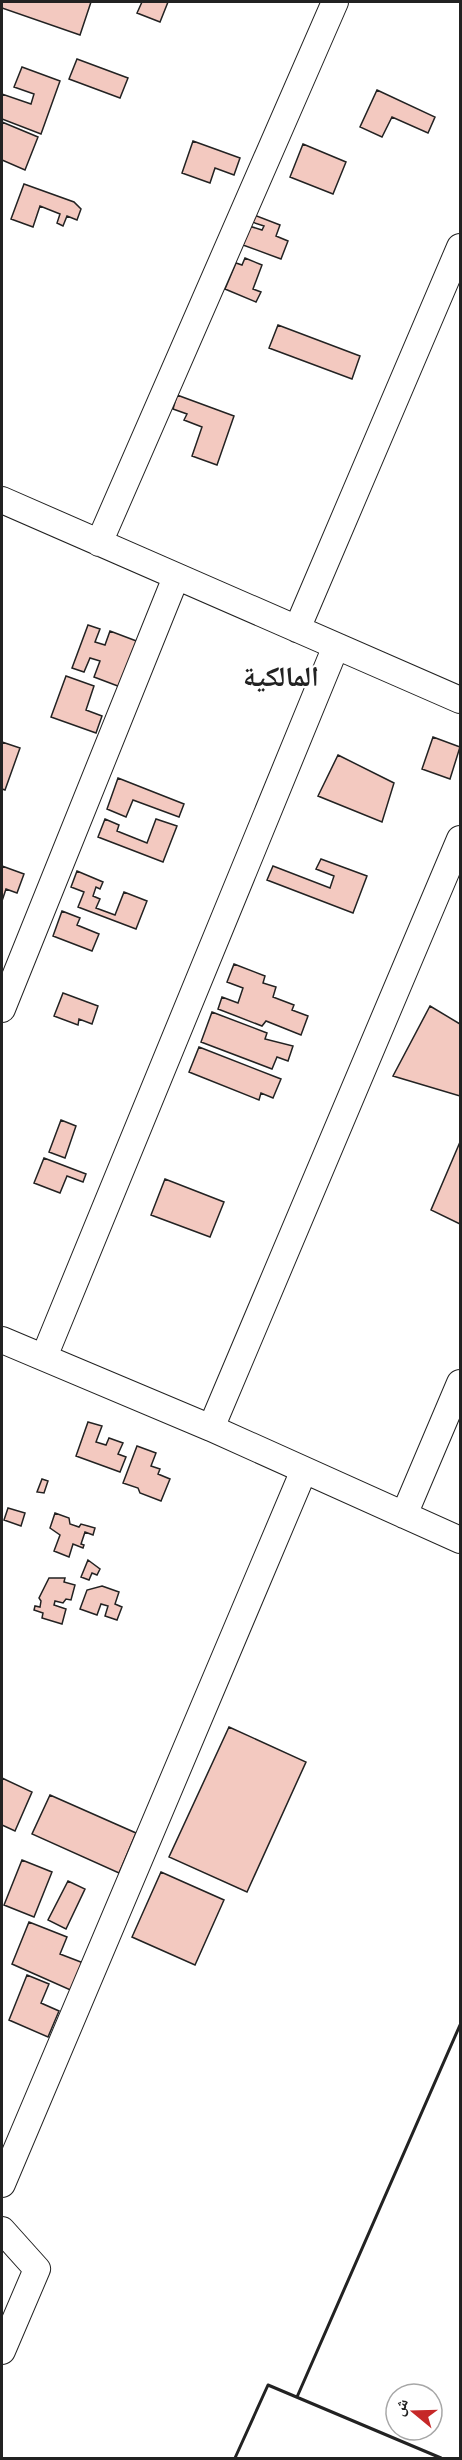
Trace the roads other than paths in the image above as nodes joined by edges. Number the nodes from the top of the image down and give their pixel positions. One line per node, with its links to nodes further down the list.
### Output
1 (335, 2): 4 (street)
2 (460, 247): 6 (street)
3 (2, 500): 4 (street)
4 (99, 543): 5 (street)
5 (176, 576): 6 (street); 10 (street)
6 (297, 629): 7 (street)
7 (336, 646): 8 (street); 12 (street)
8 (460, 700)
9 (460, 839): 14 (street)
10 (2, 1008)
11 (2, 1340): 12 (street)
12 (44, 1357): 14 (street)
13 (460, 1383): 16 (street)
14 (211, 1428): 15 (street)
15 (304, 1470): 16 (street); 18 (street)
16 (404, 1515): 17 (street)
17 (460, 1540)
18 (2, 2184)
19 (2, 2230): 20 (street)
20 (2, 2351)

